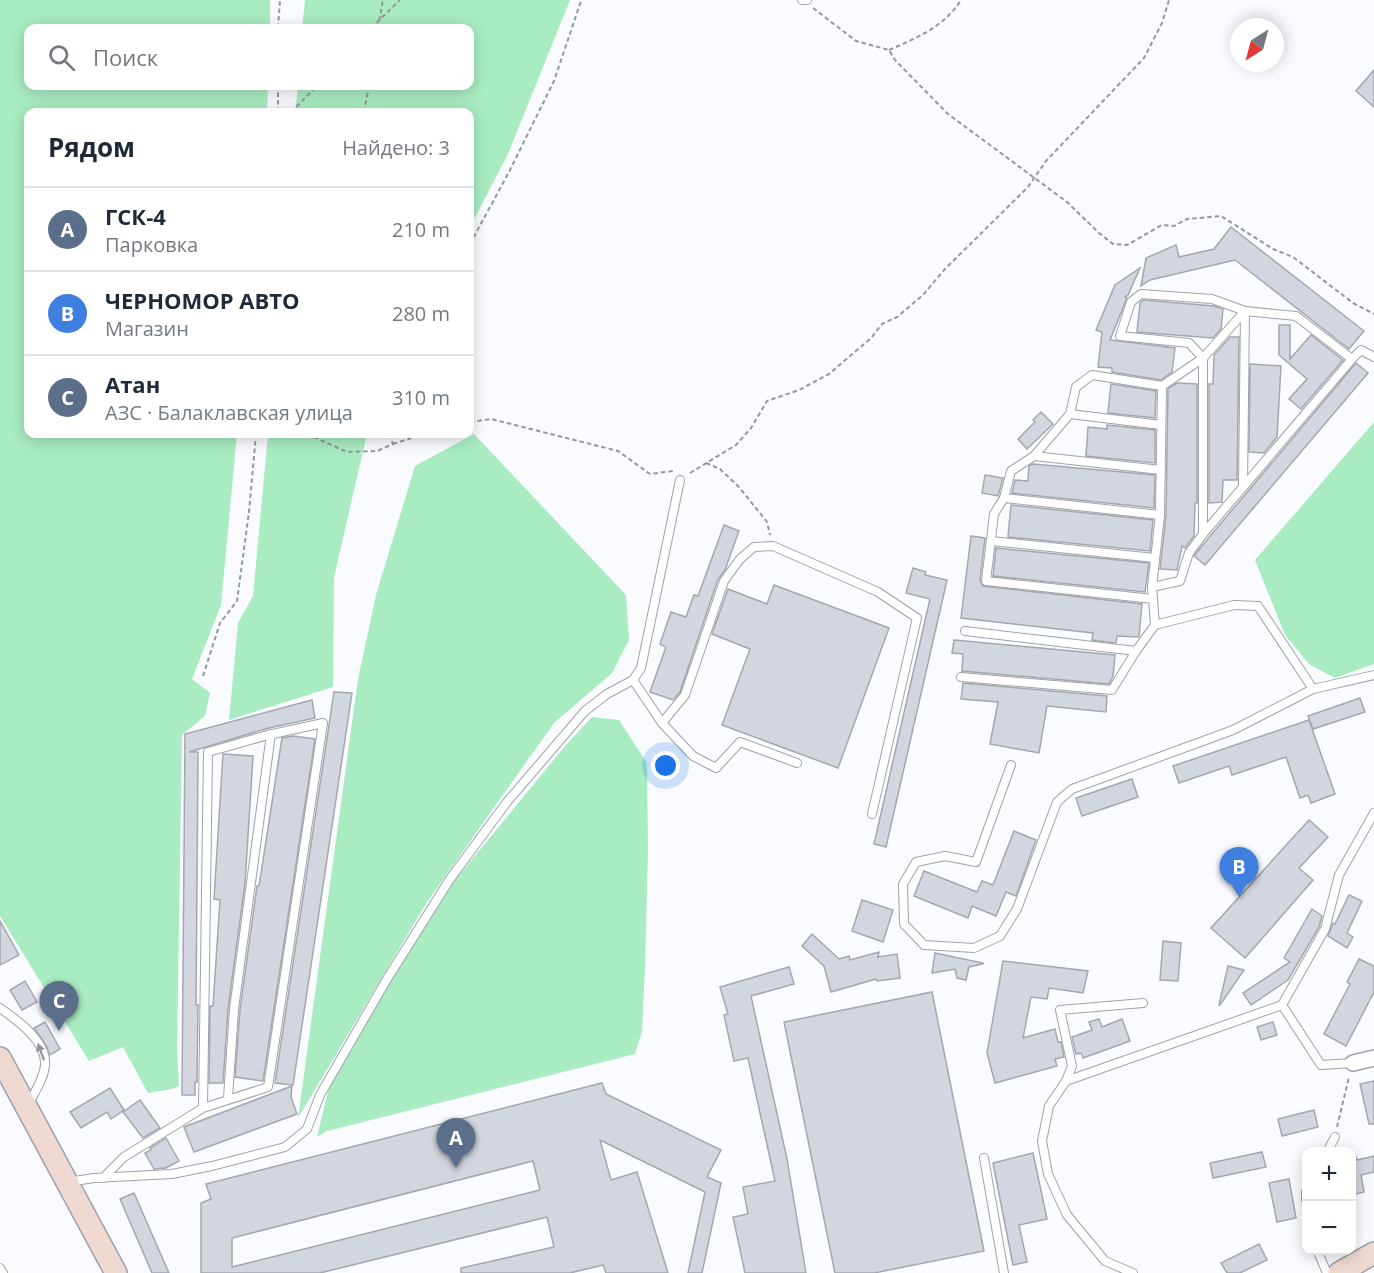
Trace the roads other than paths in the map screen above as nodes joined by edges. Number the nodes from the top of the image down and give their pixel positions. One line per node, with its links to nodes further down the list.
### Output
1 (1245, 311): 3 (lane); 3 (lane); 4 (lane); 11 (lane)
2 (1374, 357): 4 (lane)
3 (1203, 358): 5 (lane); 14 (lane)
4 (1352, 359): 11 (lane)
5 (1162, 386): 6 (lane); 7 (lane)
6 (1070, 414): 7 (lane); 8 (lane)
7 (1161, 425): 9 (lane)
8 (1034, 456): 9 (lane); 12 (lane)
9 (1161, 470): 13 (lane)
10 (680, 480): 24 (lane)
11 (1243, 487): 14 (lane)
12 (1004, 498): 13 (lane); 15 (lane)
13 (1161, 515): 16 (lane)
14 (1203, 534): 17 (lane)
15 (991, 540): 16 (lane); 18 (lane)
16 (1155, 558): 17 (lane)
17 (1152, 587): 18 (lane)
18 (1153, 599): 19 (lane)
19 (1155, 625): 21 (lane); 25 (lane)
20 (966, 631): 21 (lane)
21 (1136, 651): 23 (lane)
22 (1374, 675): 25 (lane)
23 (961, 677)
24 (633, 680): 26 (lane); 45 (lane)
25 (1313, 689): 29 (lane)
26 (662, 723): 28 (lane); 31 (lane)
27 (270, 734): 39 (lane); 39 (lane); 41 (lane)
28 (797, 763)
29 (1011, 765)
30 (1374, 813): 33 (lane)
31 (872, 814)
32 (1143, 1003): 38 (lane)
33 (1282, 1005): 37 (lane); 38 (lane)
34 (0, 1008): 40 (lane, one-way to 34)
35 (0, 1058): 40 (main road)
36 (1374, 1058): 37 (street)
37 (1353, 1063)
38 (1066, 1081): 53 (lane)
39 (228, 1098): 41 (lane)
40 (27, 1106): 46 (main road)
41 (203, 1108): 45 (lane)
42 (1335, 1137): 43 (lane)
43 (1330, 1147)
44 (984, 1158): 52 (lane)
45 (103, 1178): 46 (lane)
46 (67, 1182): 51 (main road)
47 (1374, 1253): 55 (main road)
48 (1319, 1255): 54 (lane)
49 (0, 1268): 50 (lane)
50 (3, 1273)
51 (116, 1273)
52 (1004, 1273)
53 (1133, 1273)
54 (1327, 1273)
55 (1339, 1273)

